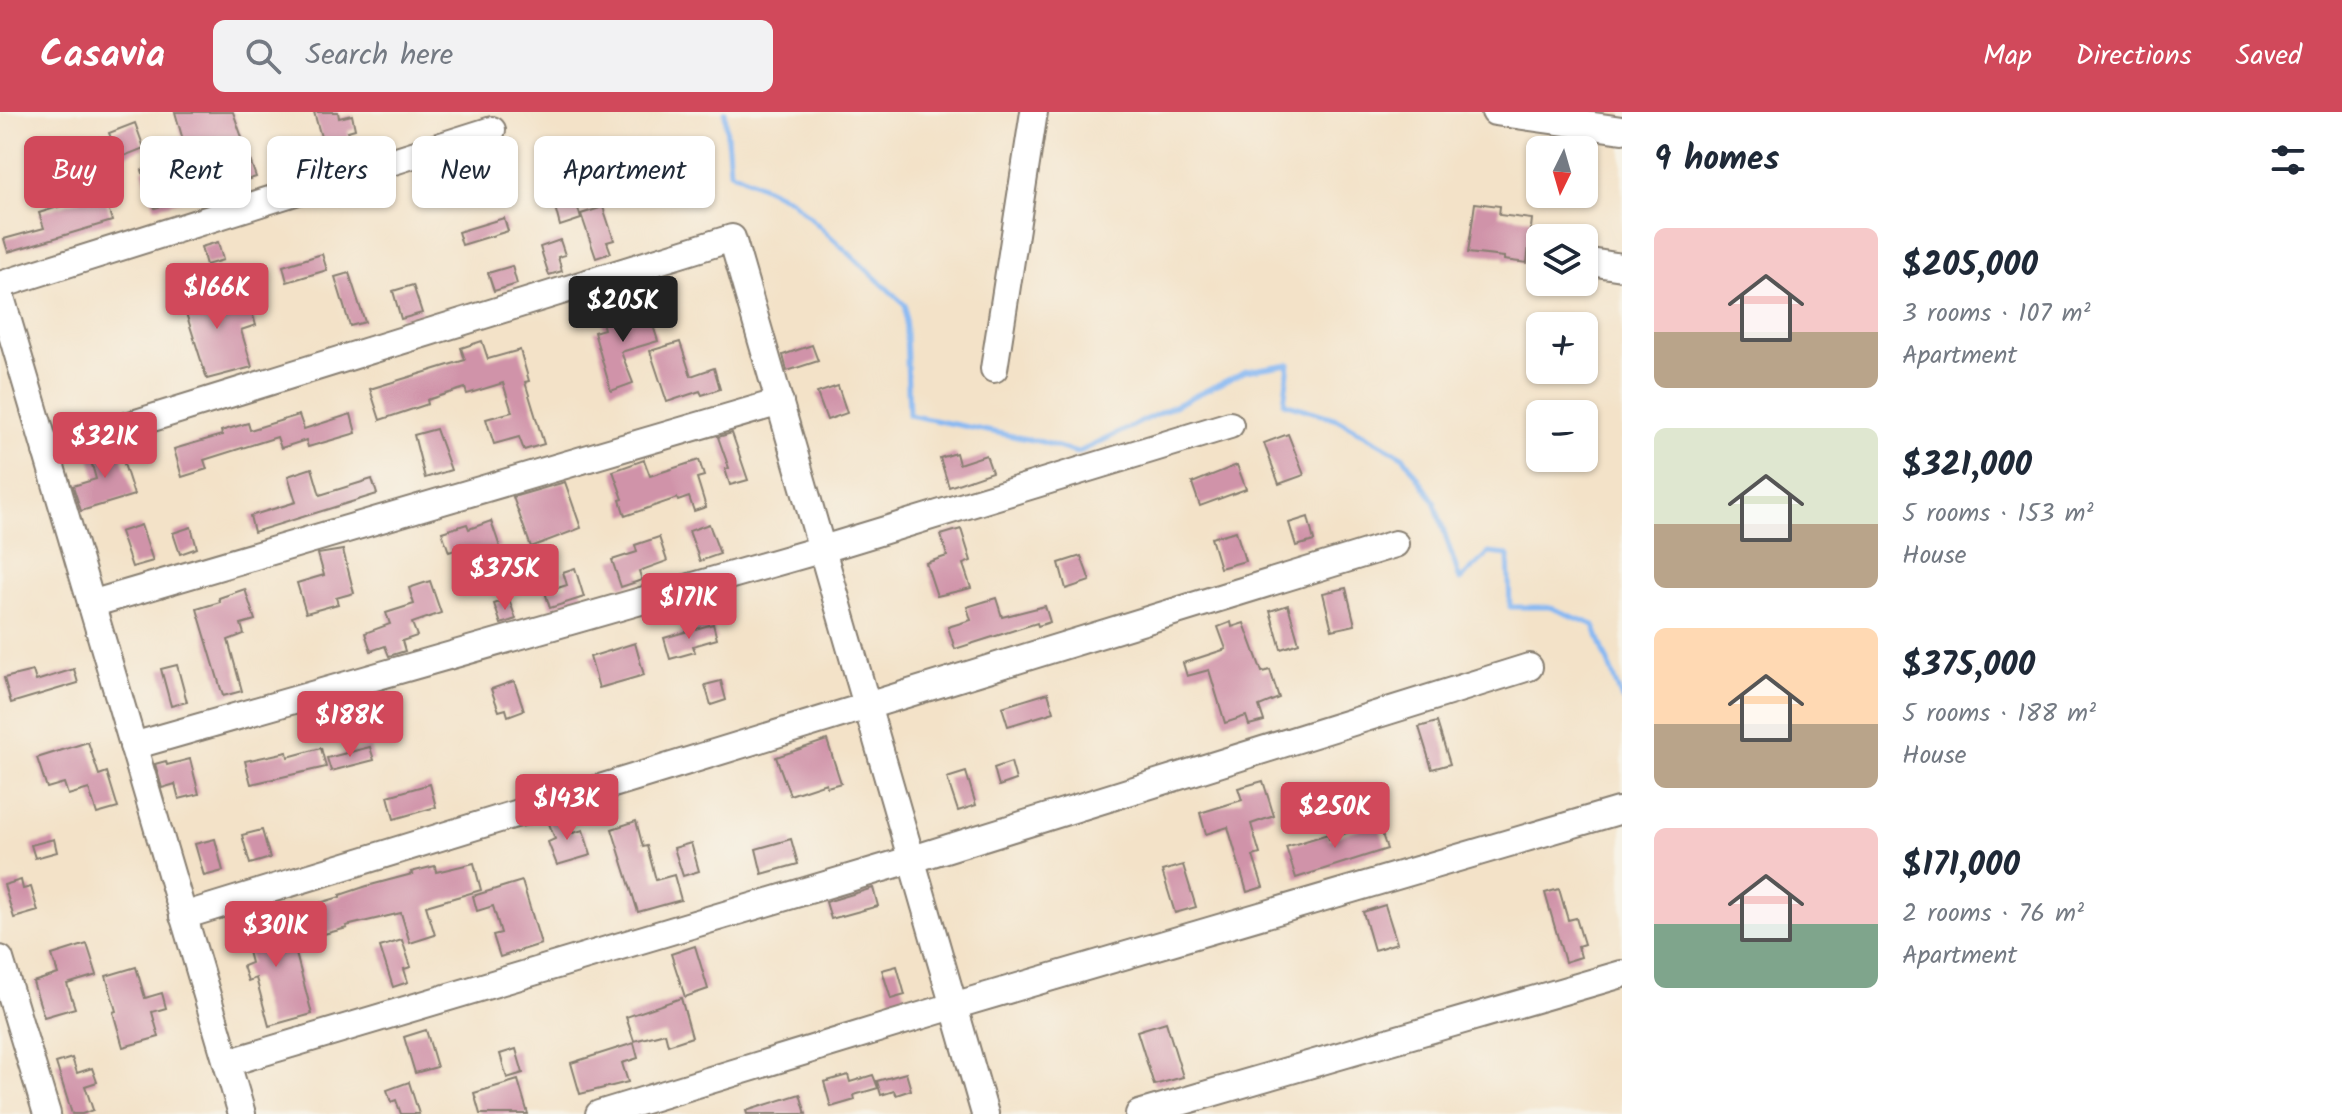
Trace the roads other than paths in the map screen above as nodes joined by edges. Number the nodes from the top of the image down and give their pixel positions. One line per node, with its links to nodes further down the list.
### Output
1 (1034, 112): 9 (street)
2 (1495, 112): 4 (street)
3 (492, 130): 7 (street)
4 (1622, 130)
5 (1598, 263): 6 (street)
6 (1622, 267)
7 (0, 285)
8 (0, 294): 12 (street)
9 (994, 369)
10 (780, 402): 12 (street); 14 (street); 15 (street)
11 (1230, 425): 14 (street)
12 (46, 451): 15 (street)
13 (1395, 544): 17 (street)
14 (823, 549): 17 (street); 18 (street)
15 (91, 604): 18 (street)
16 (1529, 667): 20 (street)
17 (868, 706): 20 (street); 21 (street)
18 (133, 746): 21 (street)
19 (1618, 811): 24 (street)
20 (913, 859): 24 (street); 25 (street)
21 (183, 916): 25 (street)
22 (1, 967): 26 (street)
23 (1622, 974): 30 (street)
24 (953, 1006): 28 (street); 29 (street)
25 (227, 1063): 27 (street)
26 (47, 1114)
27 (242, 1114)
28 (599, 1114)
29 (985, 1114)
30 (1139, 1114)

